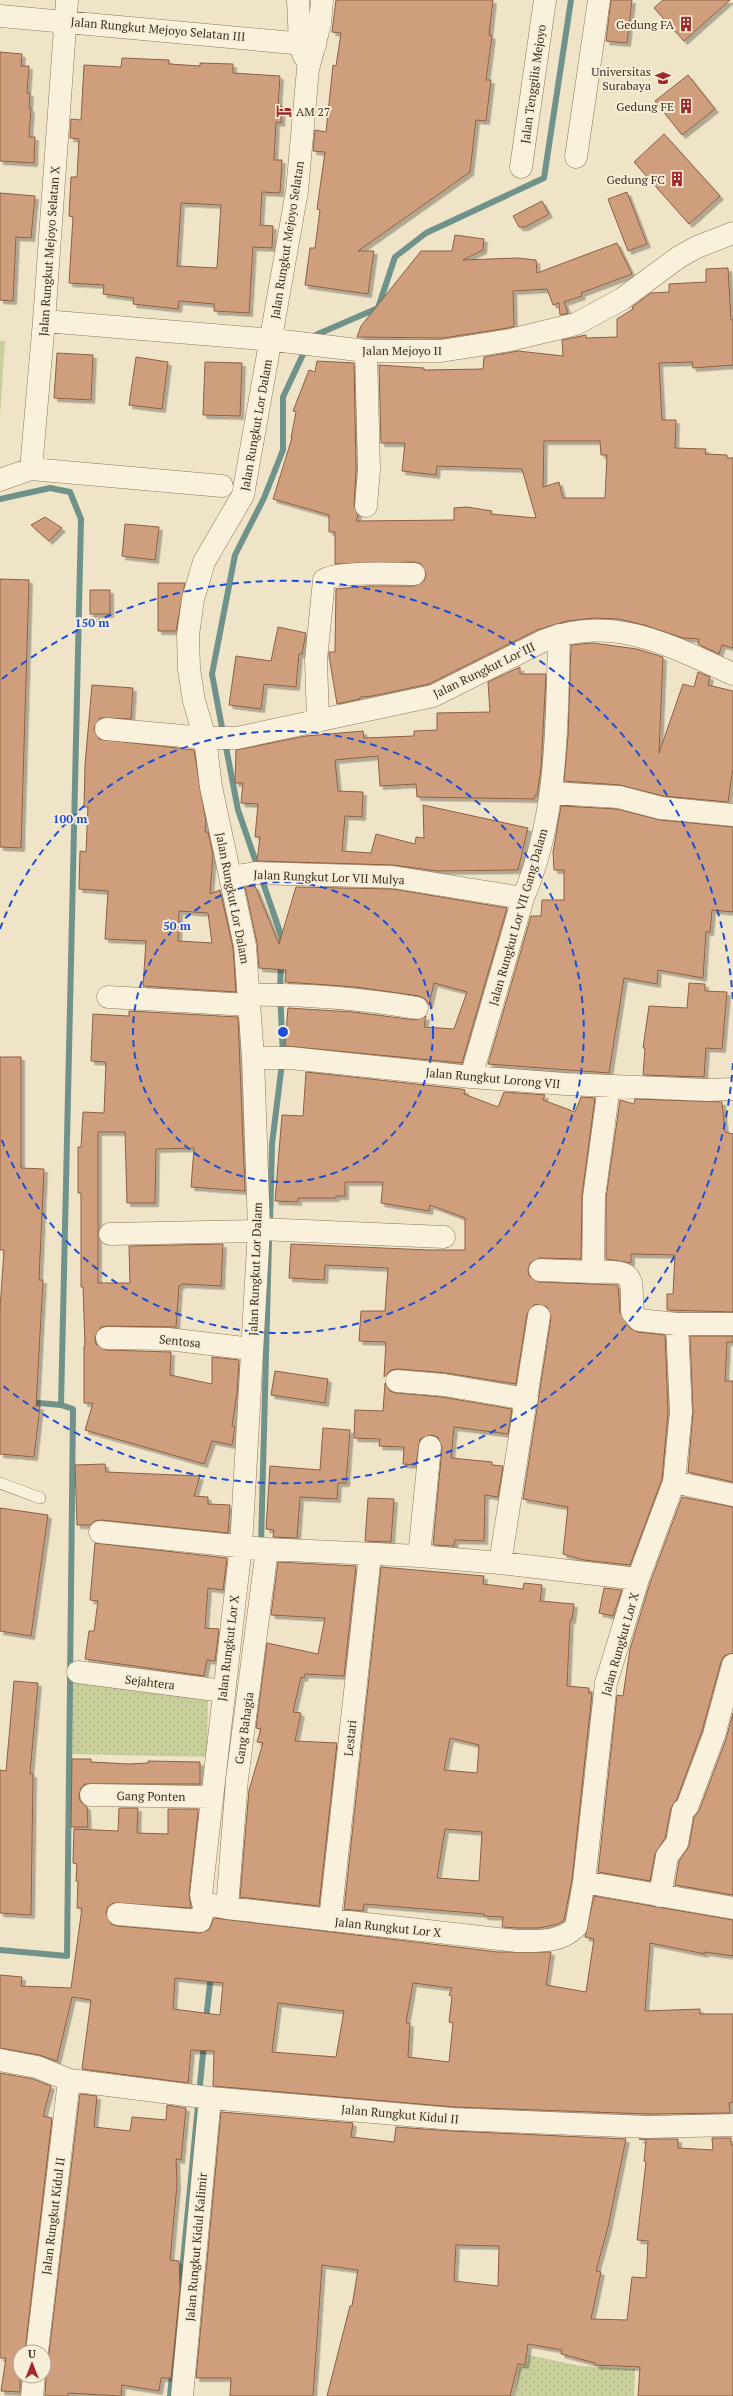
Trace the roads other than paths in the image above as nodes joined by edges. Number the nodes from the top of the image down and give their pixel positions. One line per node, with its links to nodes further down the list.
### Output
1 (67, 0): 7 (street, Jalan Rungkut Mejoyo Selatan X)
2 (298, 0): 8 (street, Jalan Rungkut Mejoyo Selatan)
3 (322, 0): 8 (street, Jalan Rungkut Mejoyo Selatan)
4 (545, 0): 10 (street, Jalan Tenggilis Mejoyo)
5 (599, 0): 9 (street)
6 (0, 16): 7 (street, Jalan Rungkut Mejoyo Selatan III)
7 (65, 21): 8 (street, Jalan Rungkut Mejoyo Selatan III); 12 (street, Jalan Rungkut Mejoyo Selatan X)
8 (307, 44): 13 (street, Jalan Rungkut Mejoyo Selatan)
9 (576, 157)
10 (521, 167)
11 (733, 233): 14 (street, Jalan Mejoyo II)
12 (44, 321): 13 (street, Jalan Mejoyo II); 15 (street, Jalan Rungkut Mejoyo Selatan X)
13 (271, 340): 14 (street, Jalan Mejoyo II); 24 (street, Jalan Rungkut Lor Dalam)
14 (366, 351): 18 (street)
15 (31, 469): 16 (street); 17 (street)
16 (0, 480)
17 (222, 486)
18 (366, 506)
19 (414, 574): 22 (street)
20 (559, 635): 21 (street, Jalan Rungkut Lor III); 22 (street, Jalan Rungkut Lor III); 25 (street, Jalan Rungkut Lor VII Gang Dalam)
21 (733, 674)
22 (318, 721): 24 (street, Jalan Rungkut Lor III)
23 (106, 729): 24 (street, Jalan Rungkut Lor III)
24 (209, 738): 27 (street, Jalan Rungkut Lor Dalam)
25 (551, 793): 26 (street); 28 (street, Jalan Rungkut Lor VII Gang Dalam)
26 (733, 815)
27 (230, 877): 28 (street, Jalan Rungkut Lor VII Mulya); 30 (street, Jalan Rungkut Lor Dalam)
28 (523, 898): 33 (street, Jalan Rungkut Lor VII Gang Dalam)
29 (108, 997): 30 (street)
30 (249, 1000): 31 (street); 32 (street, Jalan Rungkut Lor Dalam)
31 (417, 1008)
32 (253, 1058): 33 (street, Jalan Rungkut Lorong VII); 36 (street, Jalan Rungkut Lor Dalam)
33 (471, 1077): 34 (street, Jalan Rungkut Lorong VII)
34 (609, 1086): 35 (street, Jalan Rungkut Lorong VII); 40 (street)
35 (733, 1089)
36 (265, 1230): 37 (street); 38 (street); 45 (street, Jalan Rungkut Lor Dalam)
37 (110, 1234)
38 (444, 1237)
39 (540, 1270): 40 (street)
40 (593, 1272): 42 (street)
41 (539, 1316): 47 (street)
42 (677, 1324): 43 (street); 49 (street, Jalan Rungkut Lor X)
43 (733, 1324)
44 (107, 1338): 45 (street, Sentosa)
45 (252, 1349): 54 (street, Jalan Rungkut Lor Dalam)
46 (397, 1381): 47 (street)
47 (527, 1399): 57 (street)
48 (430, 1447): 56 (street)
49 (674, 1482): 51 (street); 58 (street, Jalan Rungkut Lor X)
50 (0, 1483): 52 (lane)
51 (733, 1495)
52 (40, 1498)
53 (100, 1532): 54 (street, Jalan Rungkut Lor X)
54 (256, 1548): 55 (street, Jalan Rungkut Lor X); 61 (street, Jalan Rungkut Lor X); 66 (street, Gang Bahagia)
55 (370, 1555): 56 (street, Jalan Rungkut Lor X); 69 (street, Lestari)
56 (419, 1556): 57 (street, Jalan Rungkut Lor X)
57 (500, 1563): 58 (street, Jalan Rungkut Lor X)
58 (638, 1579): 64 (street, Jalan Rungkut Lor X)
59 (733, 1665): 65 (street)
60 (78, 1672): 61 (street, Sejahtera)
61 (223, 1691): 63 (street, Jalan Rungkut Lor X)
62 (90, 1795): 63 (street, Gang Ponten)
63 (211, 1797): 66 (street, Jalan Rungkut Lor X)
64 (584, 1882): 65 (street); 69 (street, Jalan Rungkut Lor X)
65 (660, 1896): 67 (street)
66 (217, 1907): 68 (street); 69 (street, Jalan Rungkut Lor X)
67 (733, 1908)
68 (118, 1914)
69 (330, 1920)
70 (0, 2060): 71 (street, Jalan Rungkut Kidul II)
71 (69, 2080): 72 (street, Jalan Rungkut Kidul II); 74 (street, Jalan Rungkut Kidul II)
72 (202, 2097): 73 (street, Jalan Rungkut Kidul II); 77 (street, Jalan Rungkut Kidul Kalimir)
73 (733, 2126)
74 (38, 2344)
75 (33, 2384): 76 (street)
76 (32, 2396)
77 (182, 2396)

